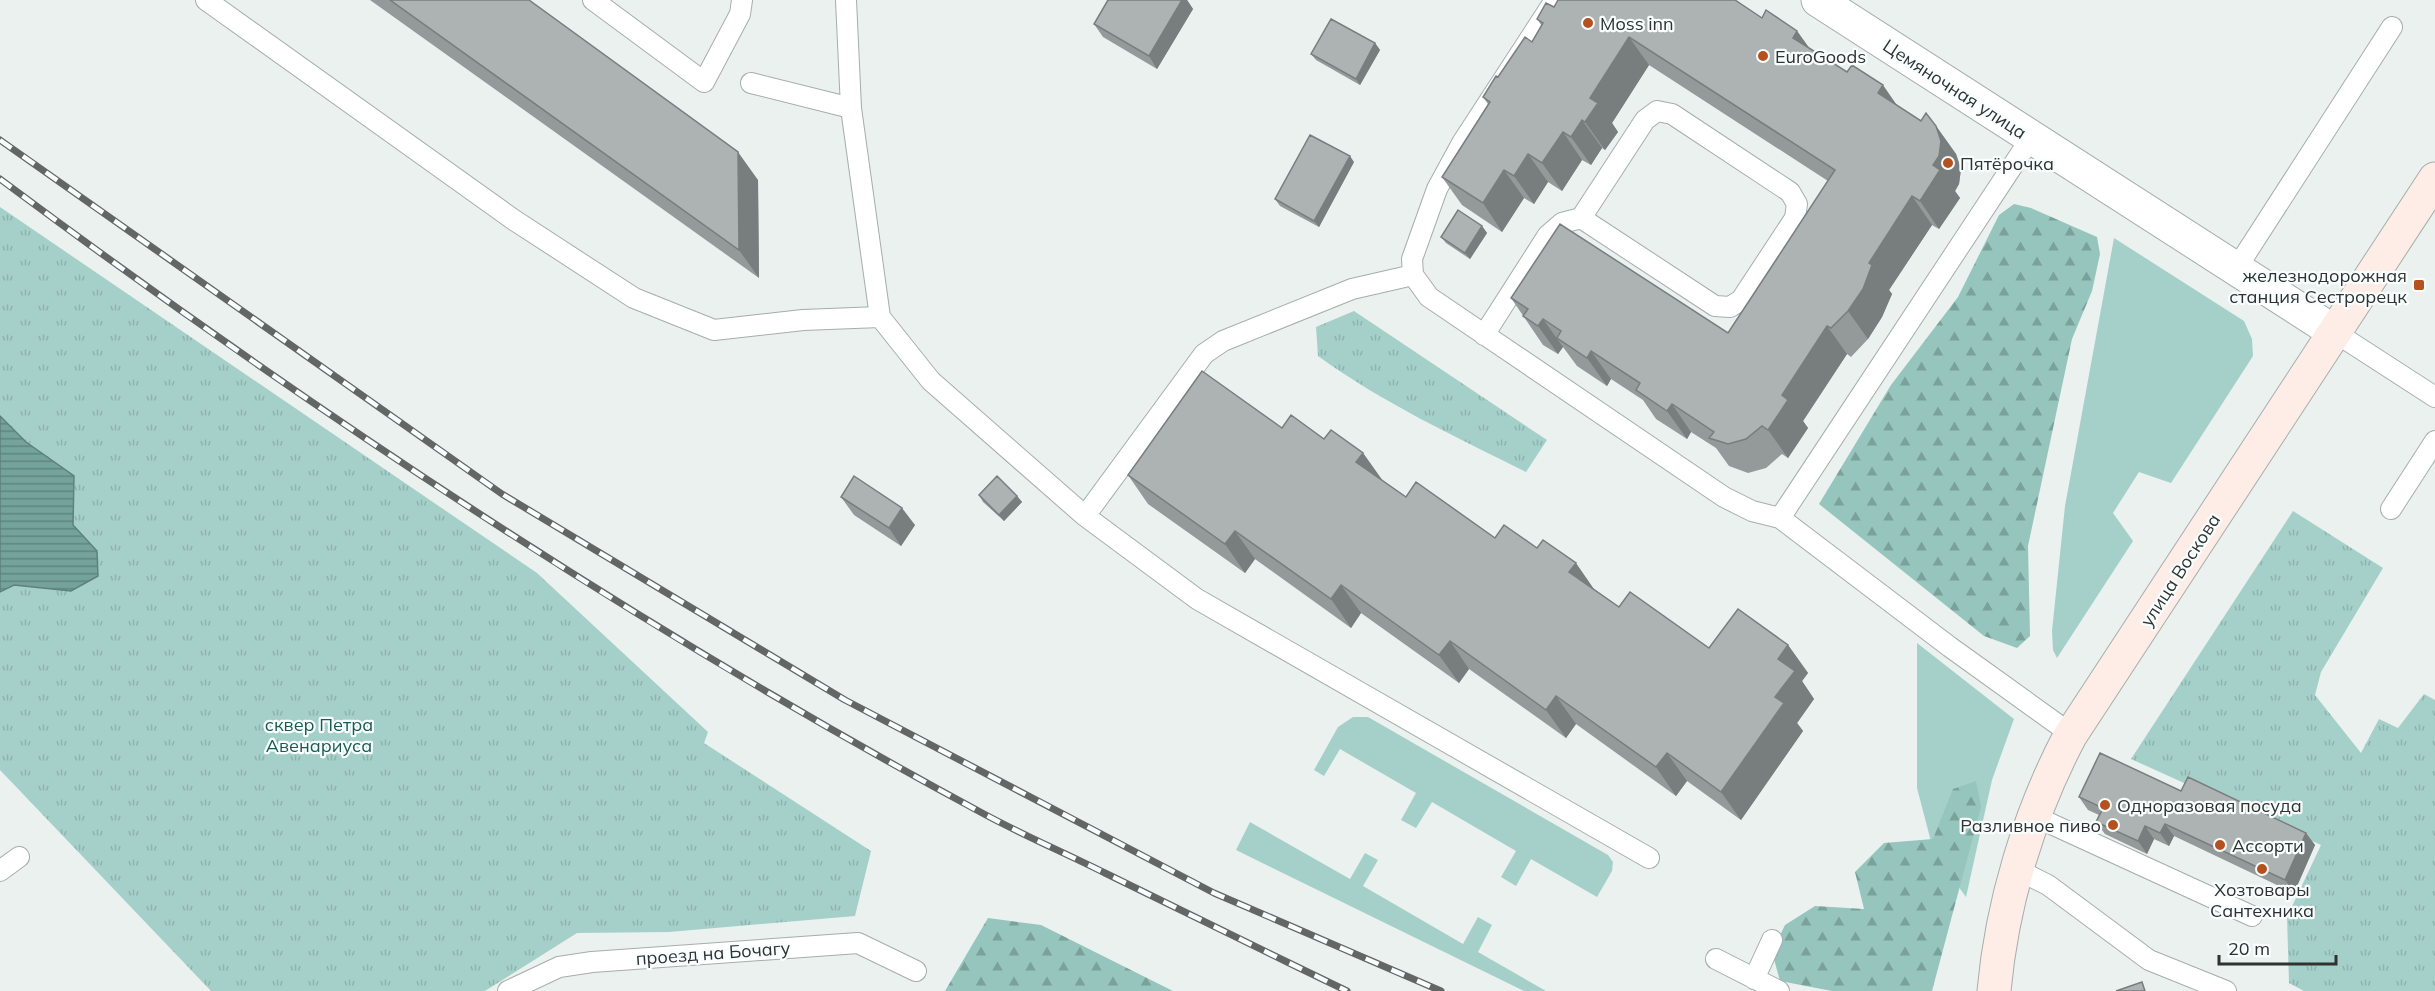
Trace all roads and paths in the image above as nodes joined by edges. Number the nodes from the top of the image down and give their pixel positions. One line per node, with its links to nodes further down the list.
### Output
1 (206, 0): 15 (lane)
2 (593, 0): 3 (lane)
3 (742, 0)
4 (846, 0): 9 (lane)
5 (1555, 0): 14 (lane)
6 (1818, 0): 10 (street, Цемяночная улица)
7 (2392, 27): 13 (lane)
8 (751, 83): 9 (lane)
9 (851, 108): 15 (lane)
10 (2031, 138): 13 (street, Цемяночная улица); 22 (lane)
11 (2435, 179): 16 (main road, улица Воскова)
12 (1581, 218): 12 (lane); 17 (lane)
13 (2236, 269): 16 (street, Цемяночная улица)
14 (1413, 274): 17 (lane); 21 (lane)
15 (880, 317): 21 (lane)
16 (2336, 333): 18 (lane); 23 (main road, улица Воскова)
17 (1484, 335): 22 (lane)
18 (2435, 397)
19 (2435, 441): 20 (lane)
20 (2391, 509)
21 (1086, 516): 26 (lane)
22 (1780, 518): 23 (lane)
23 (2072, 734): 24 (main road, улица Воскова)
24 (2034, 816): 27 (main road, улица Воскова); 29 (lane)
25 (19, 857): 28 (lane)
26 (1649, 858)
27 (2018, 870): 36 (main road, улица Воскова); 37 (lane)
28 (0, 871)
29 (2252, 916)
30 (1772, 940): 33 (lane)
31 (1716, 959): 33 (lane)
32 (916, 971): 34 (lane, проезд на Бочагу)
33 (1755, 979): 35 (lane)
34 (508, 991)
35 (1779, 991)
36 (1994, 991)
37 (2226, 991)

